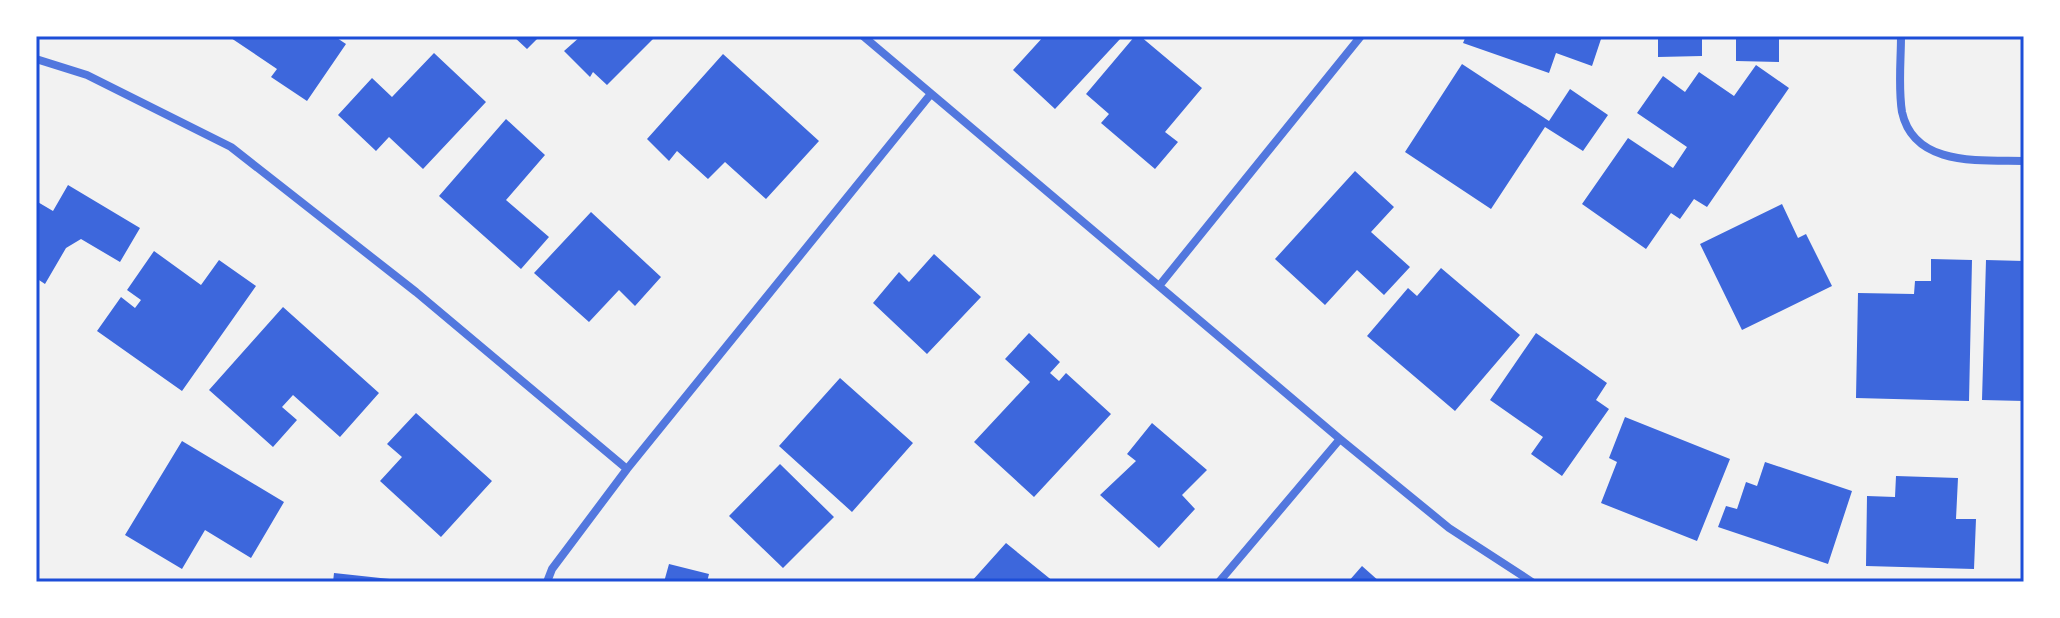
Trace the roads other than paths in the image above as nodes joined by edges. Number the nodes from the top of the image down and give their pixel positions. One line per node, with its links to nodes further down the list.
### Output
1 (863, 36): 5 (street)
2 (1361, 36): 7 (street)
3 (1901, 36): 6 (street)
4 (36, 59): 9 (street)
5 (930, 95): 7 (street); 9 (street)
6 (2024, 161)
7 (1159, 286): 8 (street)
8 (1340, 439): 11 (street); 12 (street)
9 (627, 469): 10 (street)
10 (547, 582)
11 (1219, 582)
12 (1532, 582)

